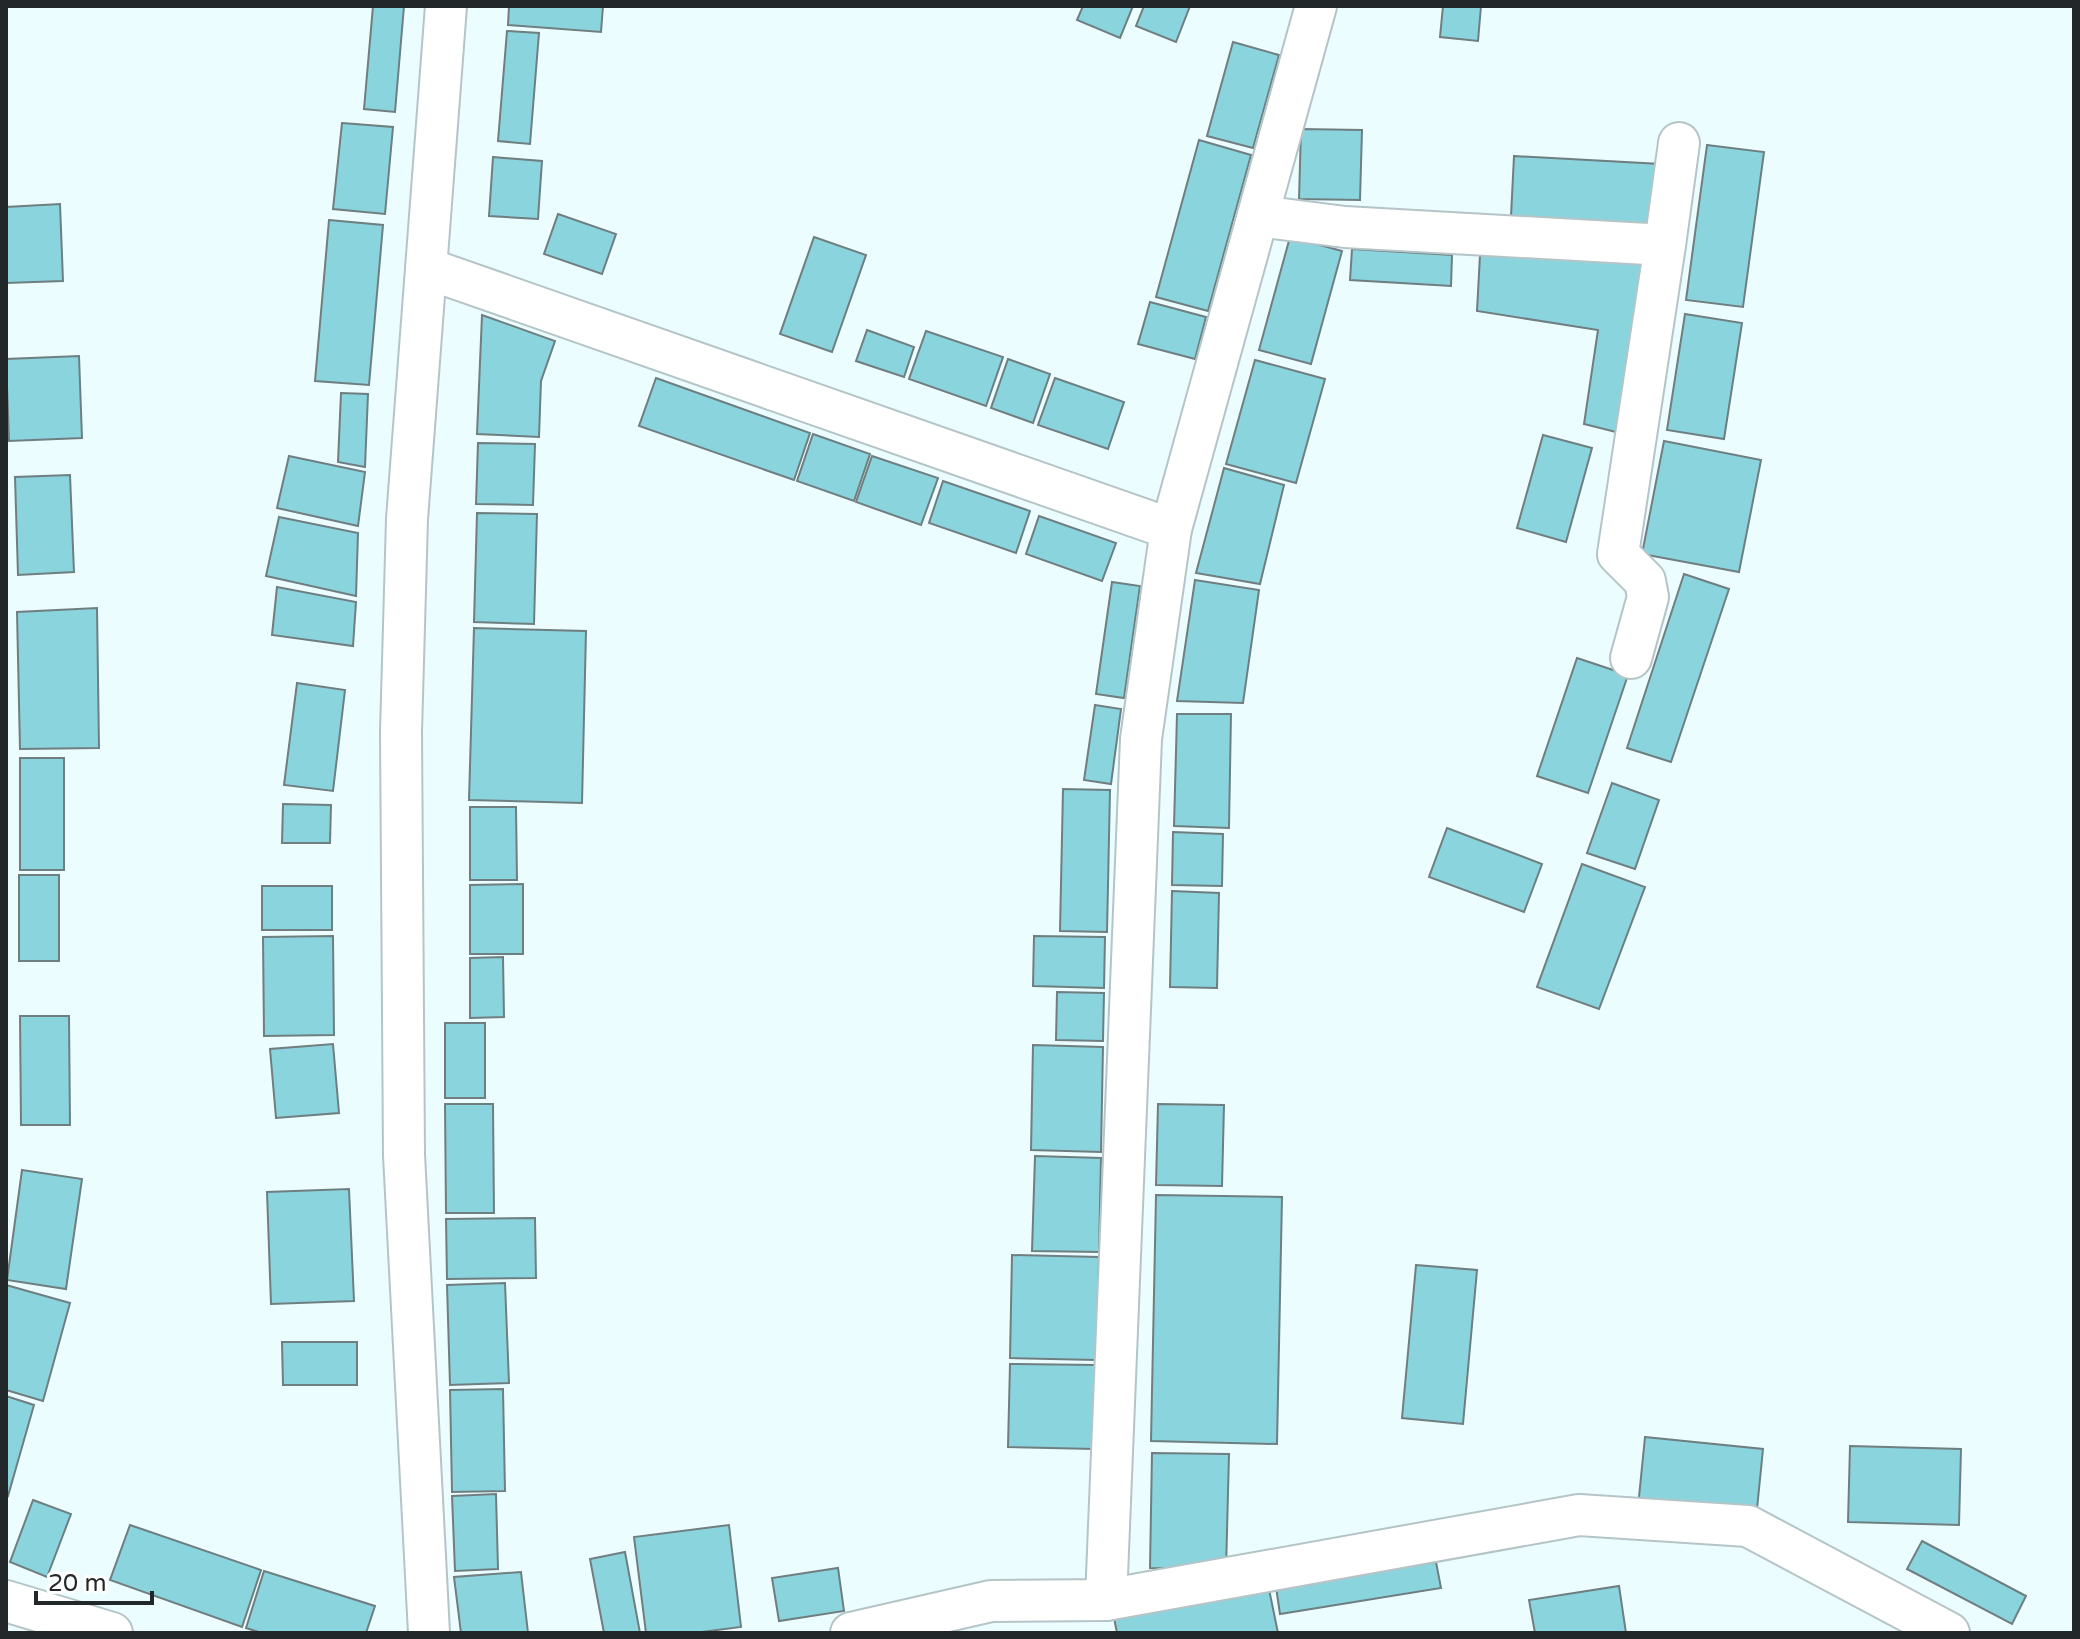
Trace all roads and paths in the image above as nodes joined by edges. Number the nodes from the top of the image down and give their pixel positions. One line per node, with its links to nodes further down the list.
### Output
1 (446, 6): 6 (street)
2 (1316, 6): 4 (street)
3 (1679, 143): 5 (street)
4 (1258, 216): 5 (street); 7 (street)
5 (1665, 245): 8 (street)
6 (426, 268): 7 (street); 13 (street)
7 (1171, 529): 9 (street)
8 (1631, 658)
9 (1106, 1600): 11 (street); 15 (street)
10 (6, 1601): 12 (street)
11 (1001, 1617): 14 (street)
12 (112, 1633)
13 (429, 1633)
14 (851, 1633)
15 (1949, 1633)

